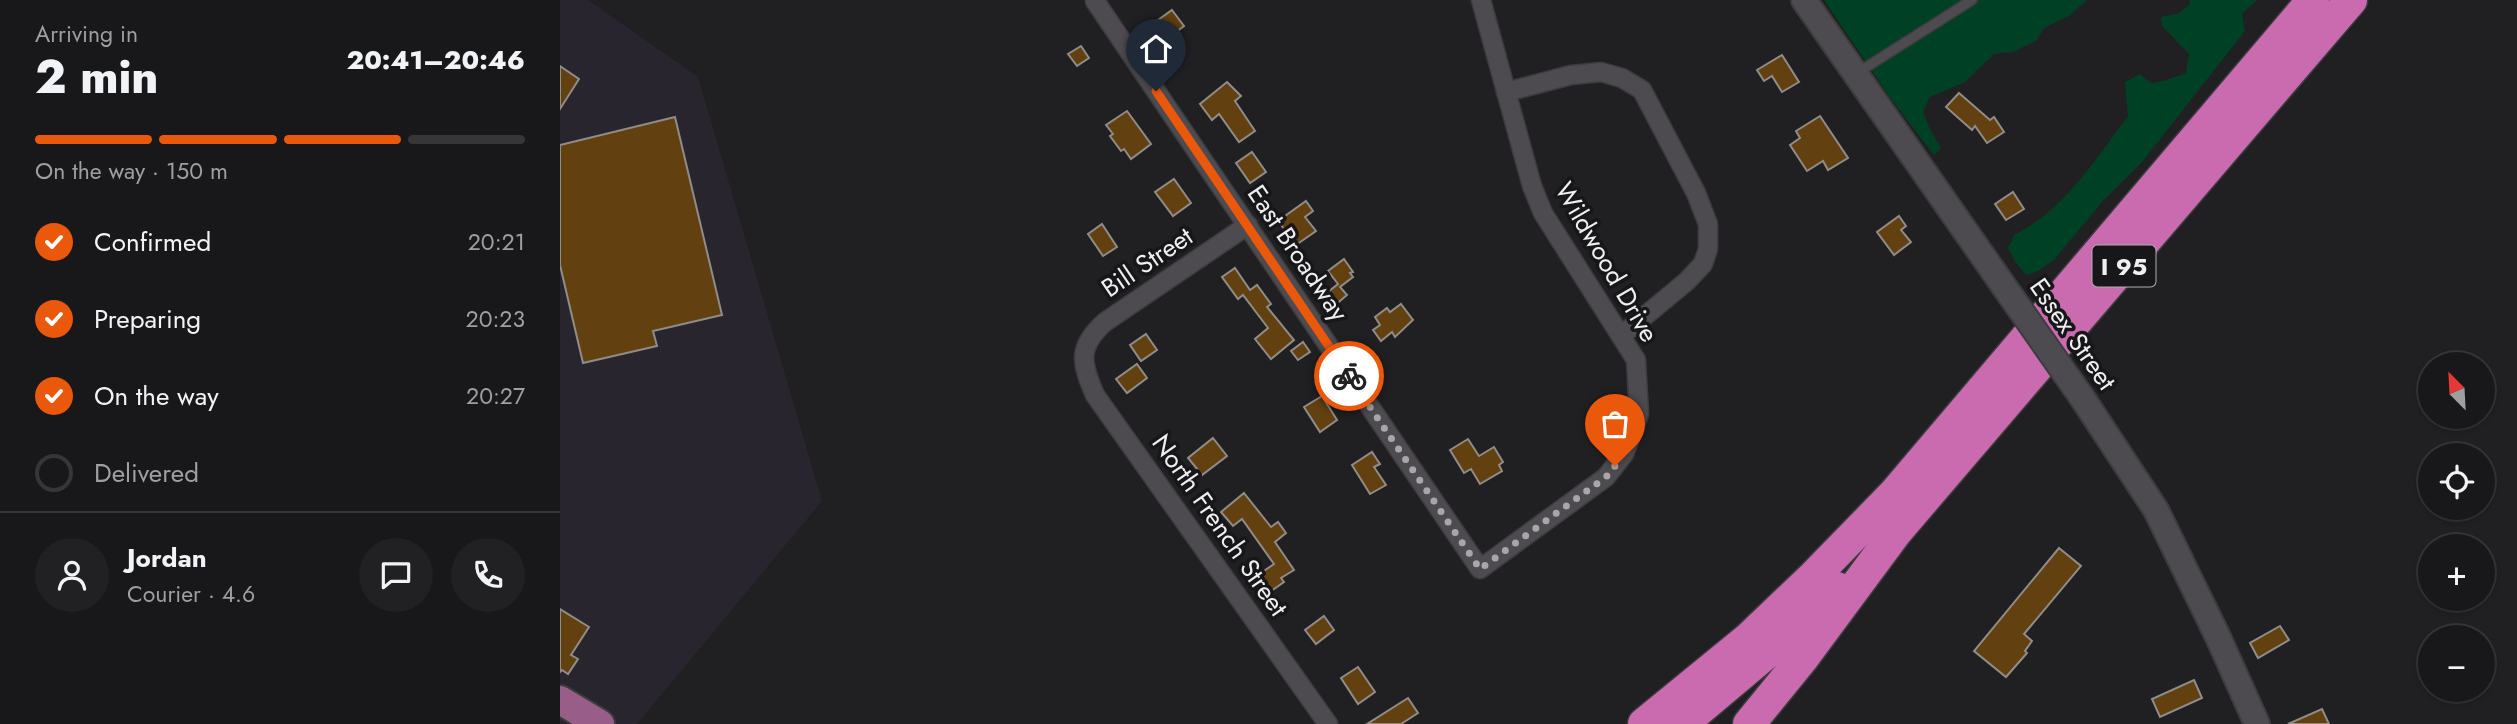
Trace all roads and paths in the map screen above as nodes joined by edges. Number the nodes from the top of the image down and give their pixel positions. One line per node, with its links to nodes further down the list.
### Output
1 (1481, 0): 8 (street, Wildwood Drive)
2 (1804, 0): 7 (street, Essex Street)
3 (1972, 0): 7 (lane)
4 (2313, 0): 15 (highway, I 95)
5 (2351, 0): 12 (highway, I 95)
6 (1096, 1): 9 (street, East Broadway)
7 (1855, 74): 20 (street, Essex Street, bridge)
8 (1506, 92): 10 (street, Wildwood Drive); 10 (street)
9 (1248, 226): 11 (street, Bill Street); 13 (street, East Broadway)
10 (1622, 335): 13 (street, Wildwood Drive)
11 (1084, 350): 17 (street, North French Street)
12 (1896, 532): 15 (highway, I 95); 19 (highway)
13 (1480, 569)
14 (560, 700): 16 (main road)
15 (1664, 718): 18 (highway)
16 (600, 724)
17 (1328, 724)
18 (1620, 724)
19 (1749, 724)
20 (2257, 724)

